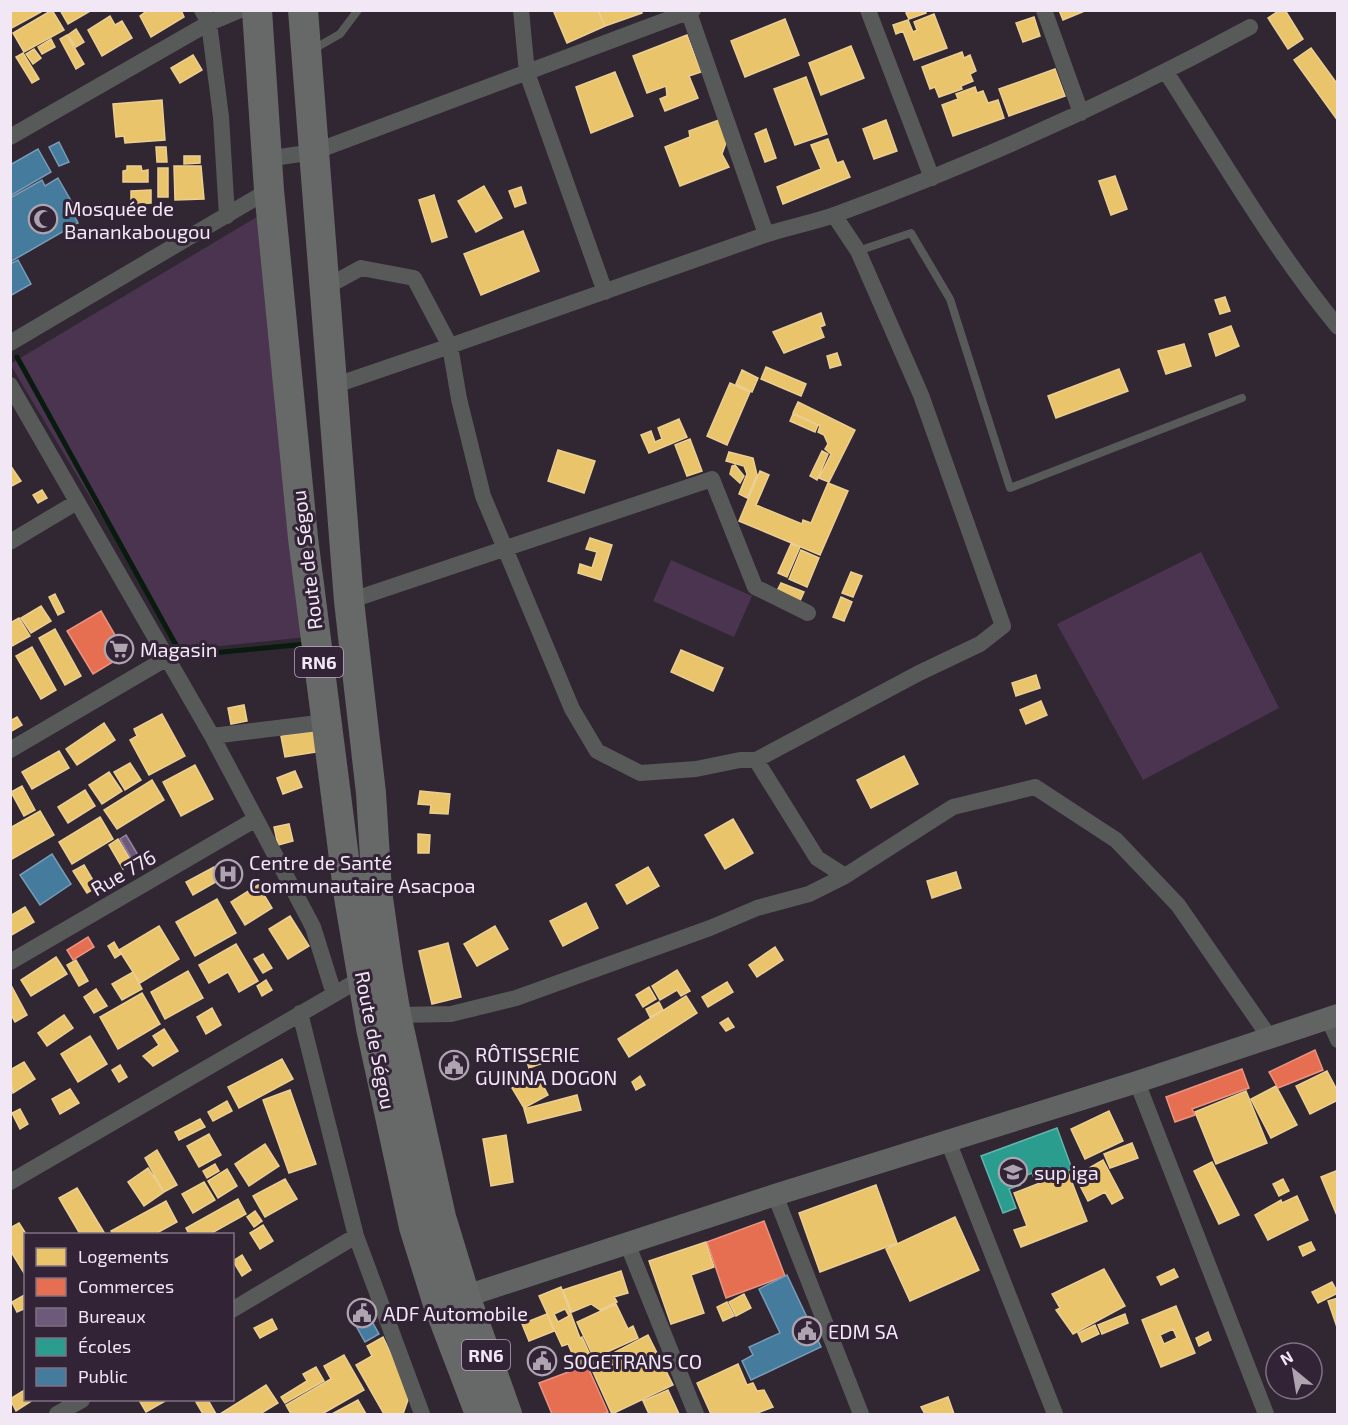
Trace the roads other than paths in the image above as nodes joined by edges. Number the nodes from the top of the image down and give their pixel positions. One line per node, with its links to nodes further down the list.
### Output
1 (240, 10): 9 (street)
2 (257, 10): 17 (highway, Route de Ségou / RN6)
3 (303, 10): 11 (highway, Route de Ségou / RN6)
4 (358, 10): 11 (lane)
5 (521, 10): 13 (street)
6 (868, 10): 18 (street)
7 (1044, 10): 14 (street)
8 (690, 11): 13 (street); 22 (street)
9 (206, 16): 15 (street); 21 (street)
10 (1250, 27): 12 (street)
11 (306, 53): 16 (highway, Route de Ségou / RN6)
12 (1166, 72): 14 (street); 26 (street)
13 (527, 73): 16 (street); 25 (street)
14 (1081, 113): 18 (street)
15 (10, 137)
16 (314, 152): 17 (street); 24 (highway, Route de Ségou / RN6)
17 (266, 159): 19 (highway, Route de Ségou / RN6)
18 (932, 178): 20 (street)
19 (269, 190): 21 (street); 38 (highway, Route de Ségou / RN6)
20 (834, 215): 22 (street); 23 (street)
21 (227, 216): 27 (street)
22 (766, 234): 25 (street)
23 (858, 251): 31 (lane); 41 (street)
24 (326, 287): 28 (street); 30 (highway, Route de Ségou / RN6)
25 (605, 292): 28 (street)
26 (1338, 327)
27 (10, 343)
28 (450, 346): 30 (street); 34 (street)
29 (10, 385): 32 (street)
30 (333, 386): 35 (highway, Route de Ségou / RN6)
31 (1242, 398)
32 (78, 502): 33 (street); 37 (street)
33 (10, 542)
34 (506, 549): 35 (street); 36 (street); 41 (street)
35 (349, 601): 48 (highway, Route de Ségou / RN6)
36 (808, 613)
37 (167, 658): 39 (street); 40 (street)
38 (326, 722): 39 (street); 45 (highway, Route de Ségou / RN6)
39 (212, 735): 42 (street)
40 (10, 750)
41 (756, 760): 43 (street)
42 (256, 819): 44 (street, Rue 776); 46 (street)
43 (845, 876): 48 (street); 50 (street)
44 (10, 962)
45 (364, 977): 46 (street); 58 (highway, Route de Ségou / RN6)
46 (334, 994): 47 (street)
47 (300, 1013): 54 (street); 56 (street)
48 (396, 1015): 58 (highway, Route de Ségou / RN6)
49 (1333, 1017): 50 (street); 51 (street)
50 (1270, 1038): 52 (street)
51 (1338, 1040)
52 (1137, 1082): 53 (street); 68 (street)
53 (948, 1141): 55 (street); 67 (street)
54 (10, 1182)
55 (775, 1195): 57 (street); 66 (street)
56 (356, 1236): 59 (street); 62 (street)
57 (627, 1243): 58 (street); 65 (street)
58 (452, 1300): 63 (highway, Route de Ségou / RN6); 64 (highway, Route de Ségou / RN6)
59 (234, 1309)
60 (80, 1401): 61 (street)
61 (57, 1414)
62 (422, 1414)
63 (480, 1414)
64 (507, 1414)
65 (696, 1414)
66 (861, 1414)
67 (1055, 1414)
68 (1266, 1414)

